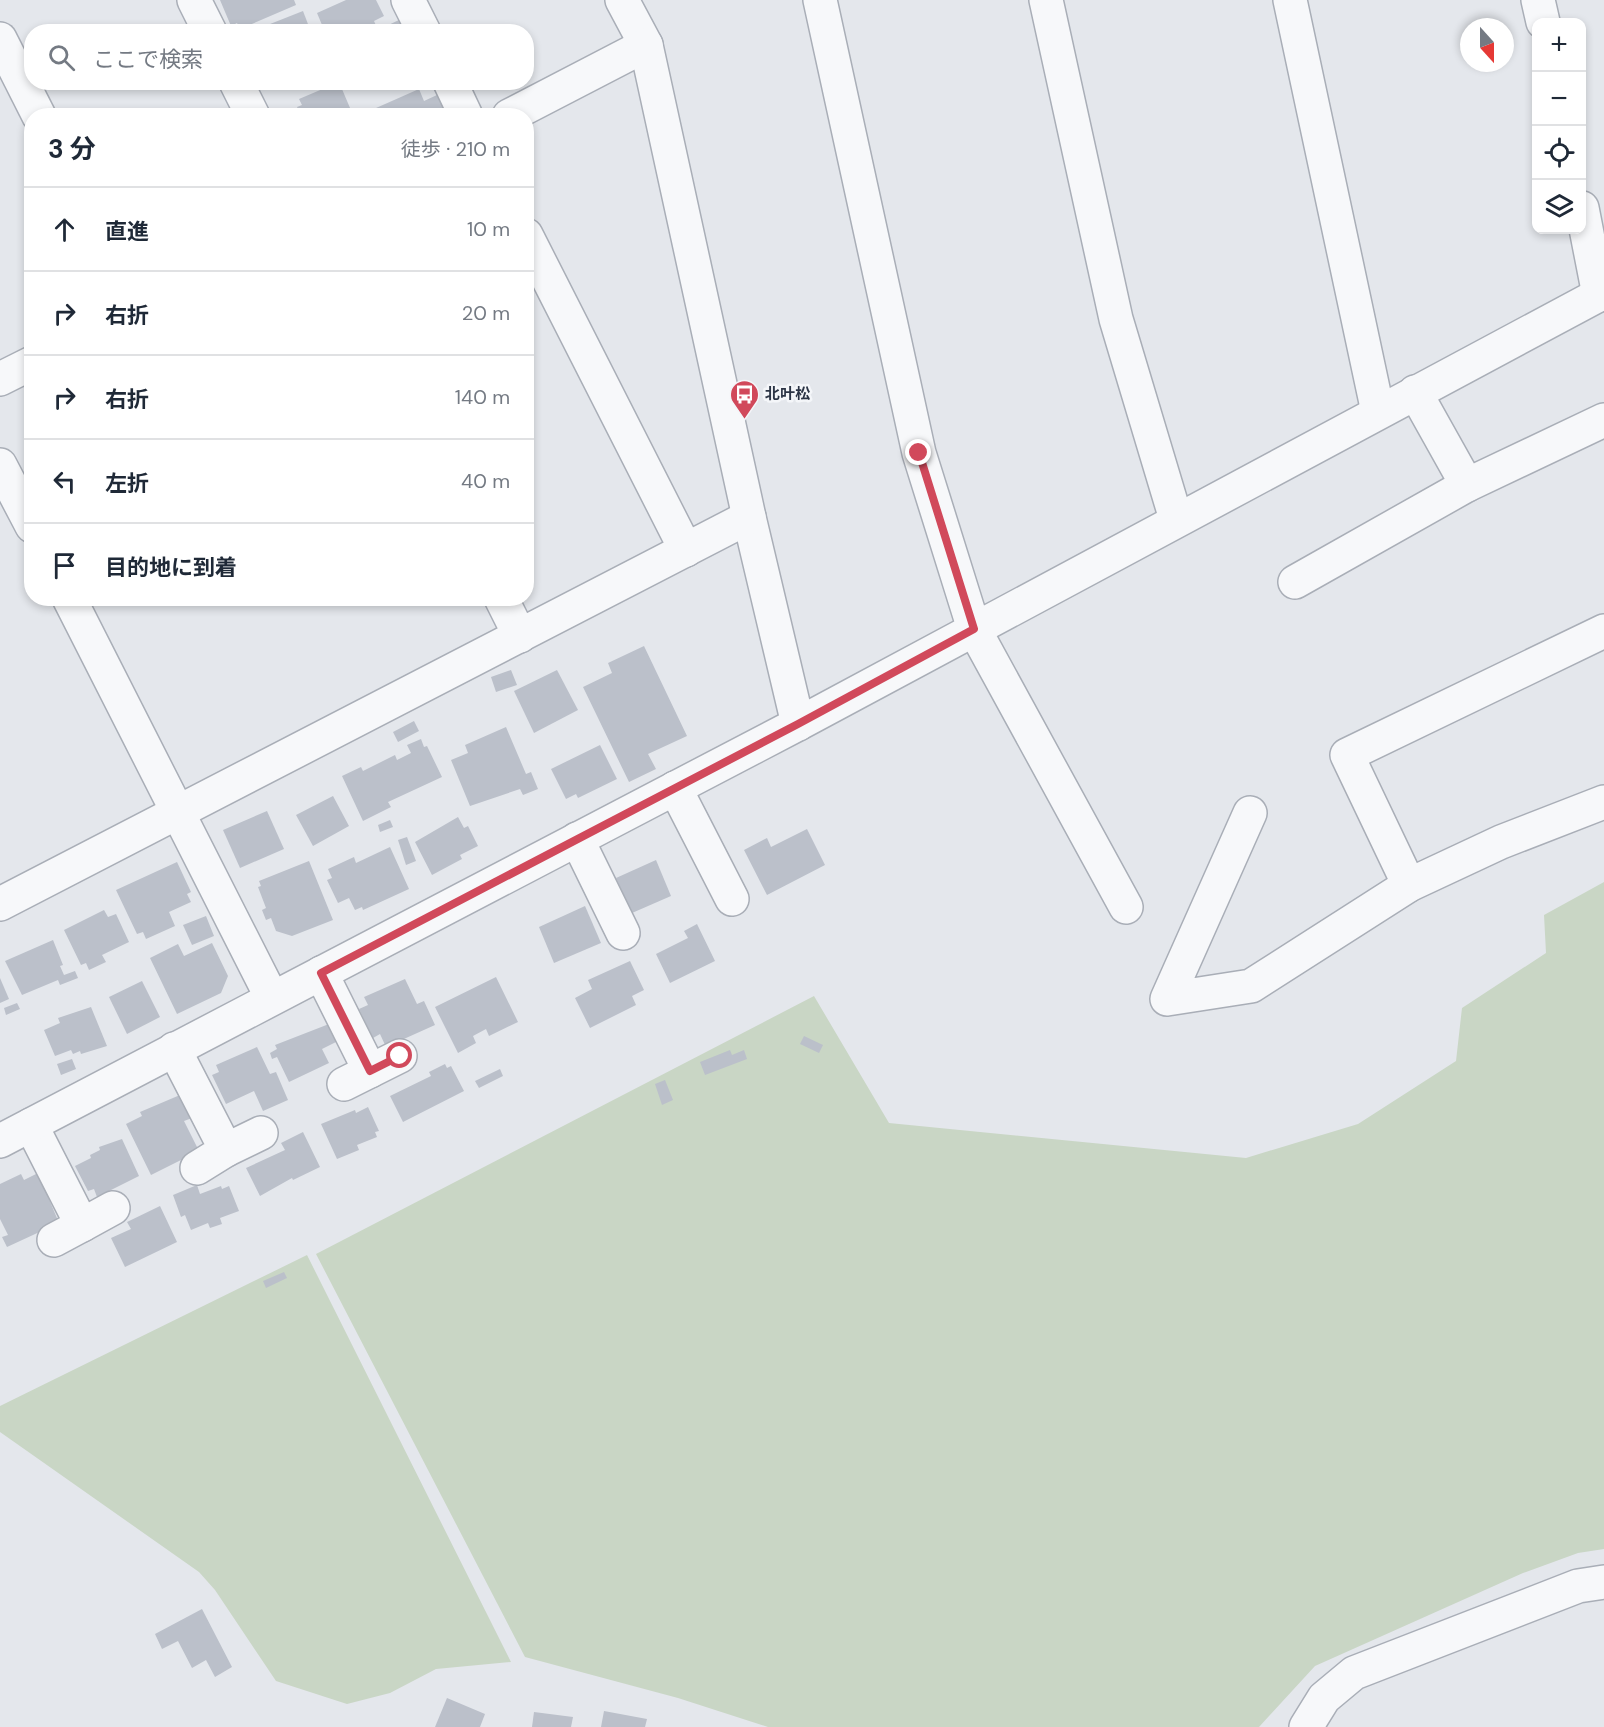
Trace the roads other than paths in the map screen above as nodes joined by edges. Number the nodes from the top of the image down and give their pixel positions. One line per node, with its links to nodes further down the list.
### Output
1 (194, 0): 9 (street)
2 (408, 0): 10 (street)
3 (622, 0): 12 (street)
4 (820, 0): 38 (street)
5 (1046, 0): 33 (street)
6 (1290, 0): 27 (street)
7 (1538, 0): 8 (street)
8 (1542, 18)
9 (206, 24)
10 (420, 24)
11 (0, 39): 13 (street)
12 (646, 45): 20 (street); 32 (street)
13 (24, 86)
14 (26, 90): 17 (street)
15 (240, 90): 18 (street)
16 (454, 90): 19 (street)
17 (35, 108)
18 (249, 108)
19 (462, 108)
20 (524, 108)
21 (1586, 228): 23 (street)
22 (534, 251): 34 (street)
23 (1602, 294): 26 (street)
24 (24, 367): 25 (street)
25 (0, 379)
26 (1415, 392): 27 (street); 30 (street)
27 (1378, 412): 33 (street)
28 (1604, 420): 30 (street)
29 (0, 465): 31 (street)
30 (1467, 485): 35 (street)
31 (24, 511)
32 (749, 517): 34 (street); 41 (street)
33 (1176, 519): 38 (street)
34 (686, 550): 40 (street)
35 (1295, 582)
36 (73, 606): 44 (street)
37 (505, 606): 40 (street)
38 (974, 629): 41 (street); 50 (street)
39 (1604, 631): 47 (street)
40 (520, 636): 44 (street)
41 (798, 724): 42 (street)
42 (675, 788): 46 (street); 49 (street)
43 (1604, 802): 47 (street)
44 (179, 813): 48 (street); 53 (street)
45 (1250, 813): 47 (street)
46 (578, 839): 51 (street); 52 (street)
47 (1409, 885)
48 (2, 897)
49 (732, 899)
50 (1126, 907)
51 (623, 933)
52 (321, 973): 53 (street); 55 (street)
53 (272, 998): 54 (street)
54 (174, 1049): 56 (street); 59 (street)
55 (400, 1056)
56 (31, 1125): 58 (street); 61 (street)
57 (261, 1133): 59 (street)
58 (0, 1141)
59 (226, 1150): 60 (street)
60 (197, 1168)
61 (113, 1208)
62 (1604, 1582): 63 (street)
63 (1306, 1727)

